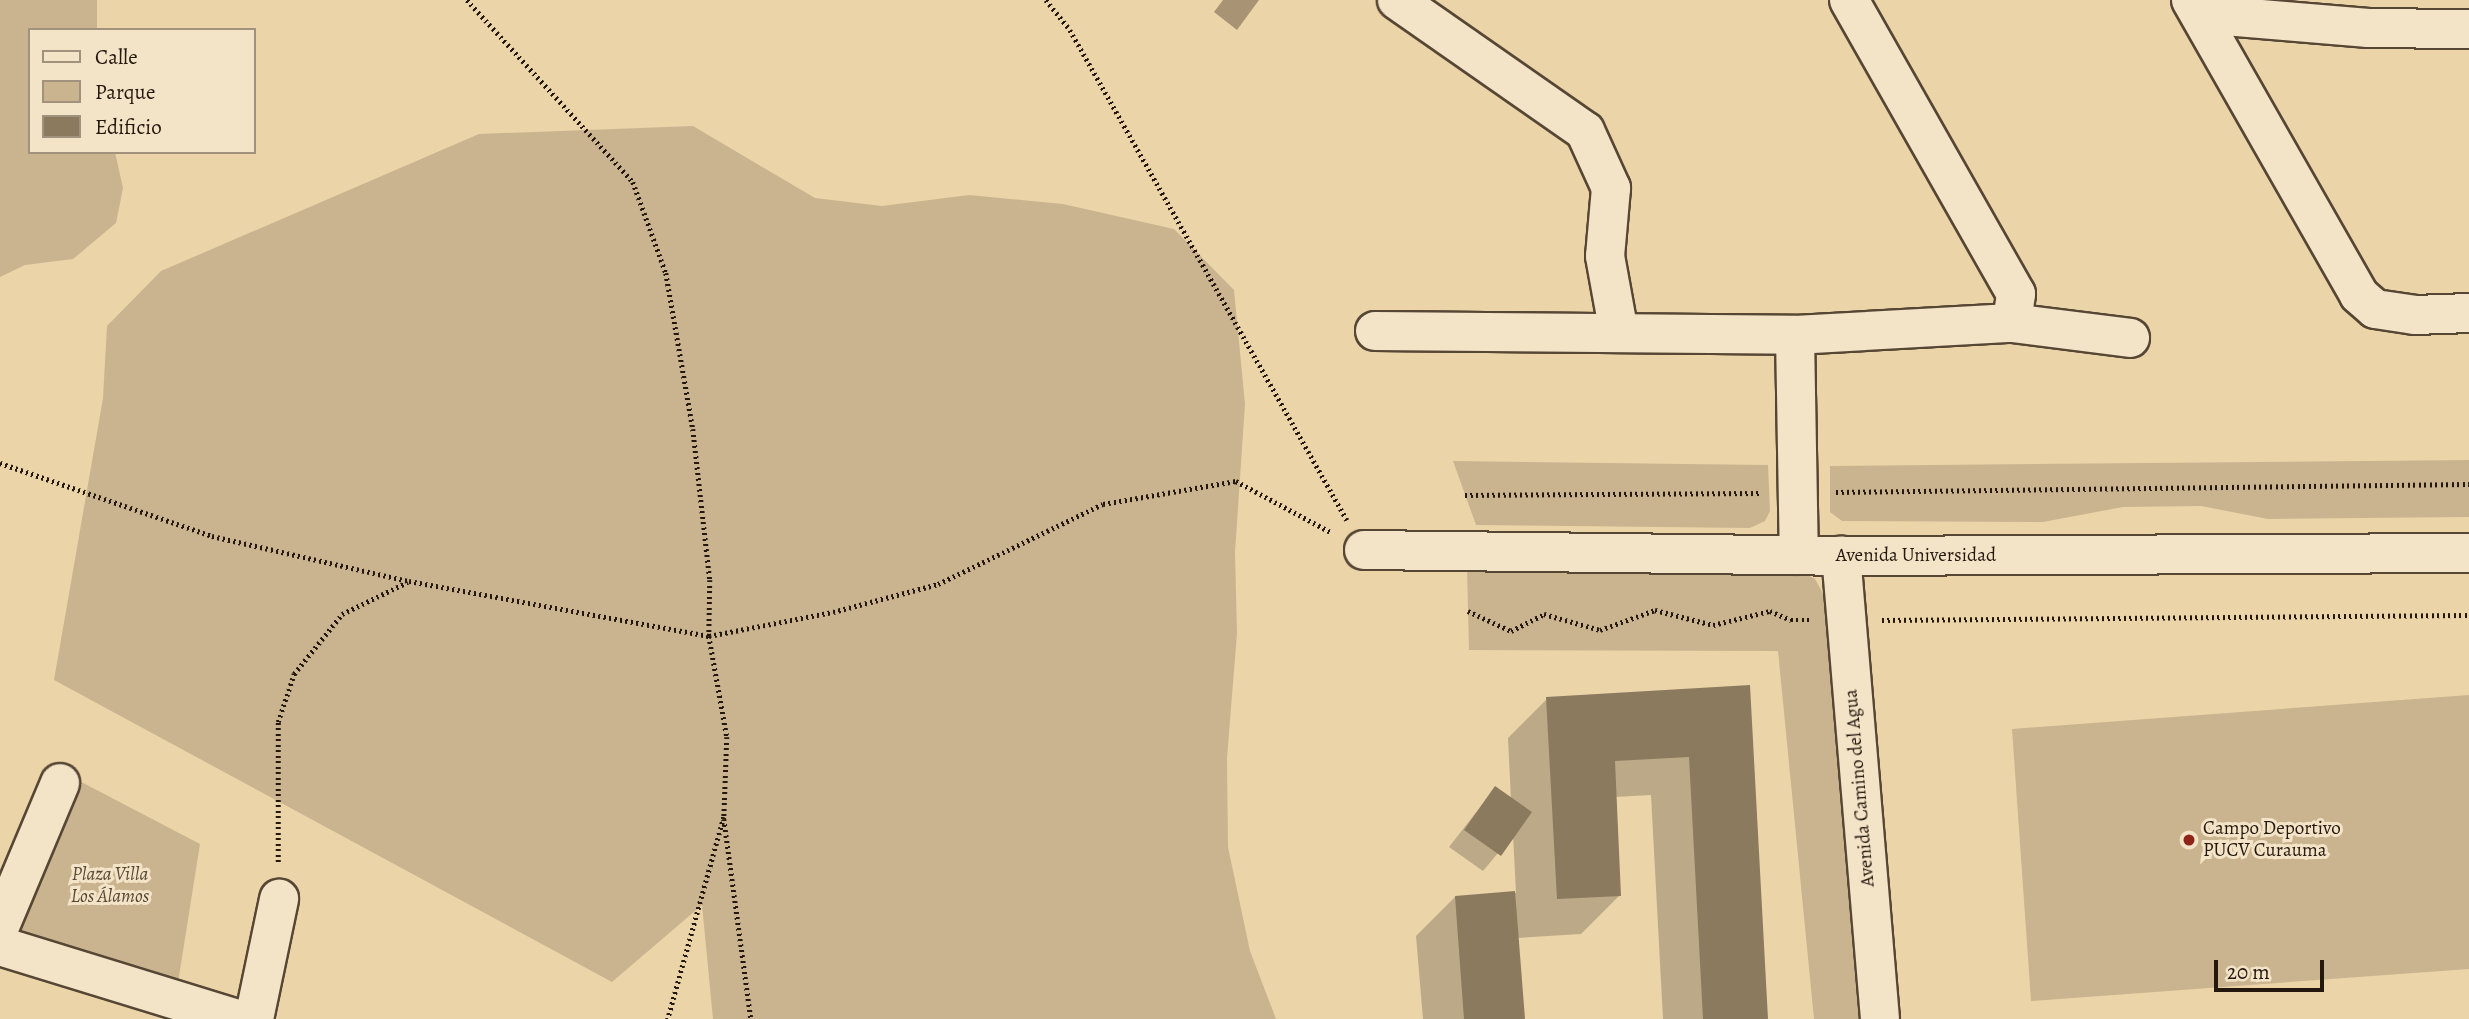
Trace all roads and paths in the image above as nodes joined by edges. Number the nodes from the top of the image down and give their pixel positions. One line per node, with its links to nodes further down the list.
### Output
1 (467, 0): 25 (path)
2 (1046, 0): 17 (path)
3 (1397, 0): 10 (street)
4 (1849, 0): 8 (street)
5 (2196, 7): 6 (street); 7 (street)
6 (2469, 29)
7 (2469, 313)
8 (2012, 323): 11 (street); 12 (street)
9 (1375, 331): 10 (street)
10 (1619, 333): 11 (street)
11 (1796, 335): 15 (street)
12 (2130, 338)
13 (0, 463): 21 (path)
14 (2469, 484): 15 (path)
15 (1798, 493): 16 (path); 19 (street)
16 (1465, 495)
17 (1364, 550): 19 (street, Avenida Universidad); 25 (path)
18 (2469, 553): 20 (street, Avenida Universidad)
19 (1799, 555): 20 (street, Avenida Universidad)
20 (1841, 556): 24 (street, Avenida Camino del Agua)
21 (409, 581): 25 (path); 28 (path)
22 (1468, 611): 24 (path)
23 (2469, 615): 24 (path)
24 (1845, 620): 35 (street, Avenida Camino del Agua)
25 (709, 636): 27 (path)
26 (60, 783): 29 (street)
27 (724, 817): 33 (path); 34 (path)
28 (278, 899): 32 (street)
29 (0, 926)
30 (0, 946): 31 (street)
31 (237, 1019)
32 (254, 1019)
33 (668, 1019)
34 (751, 1019)
35 (1880, 1019)

